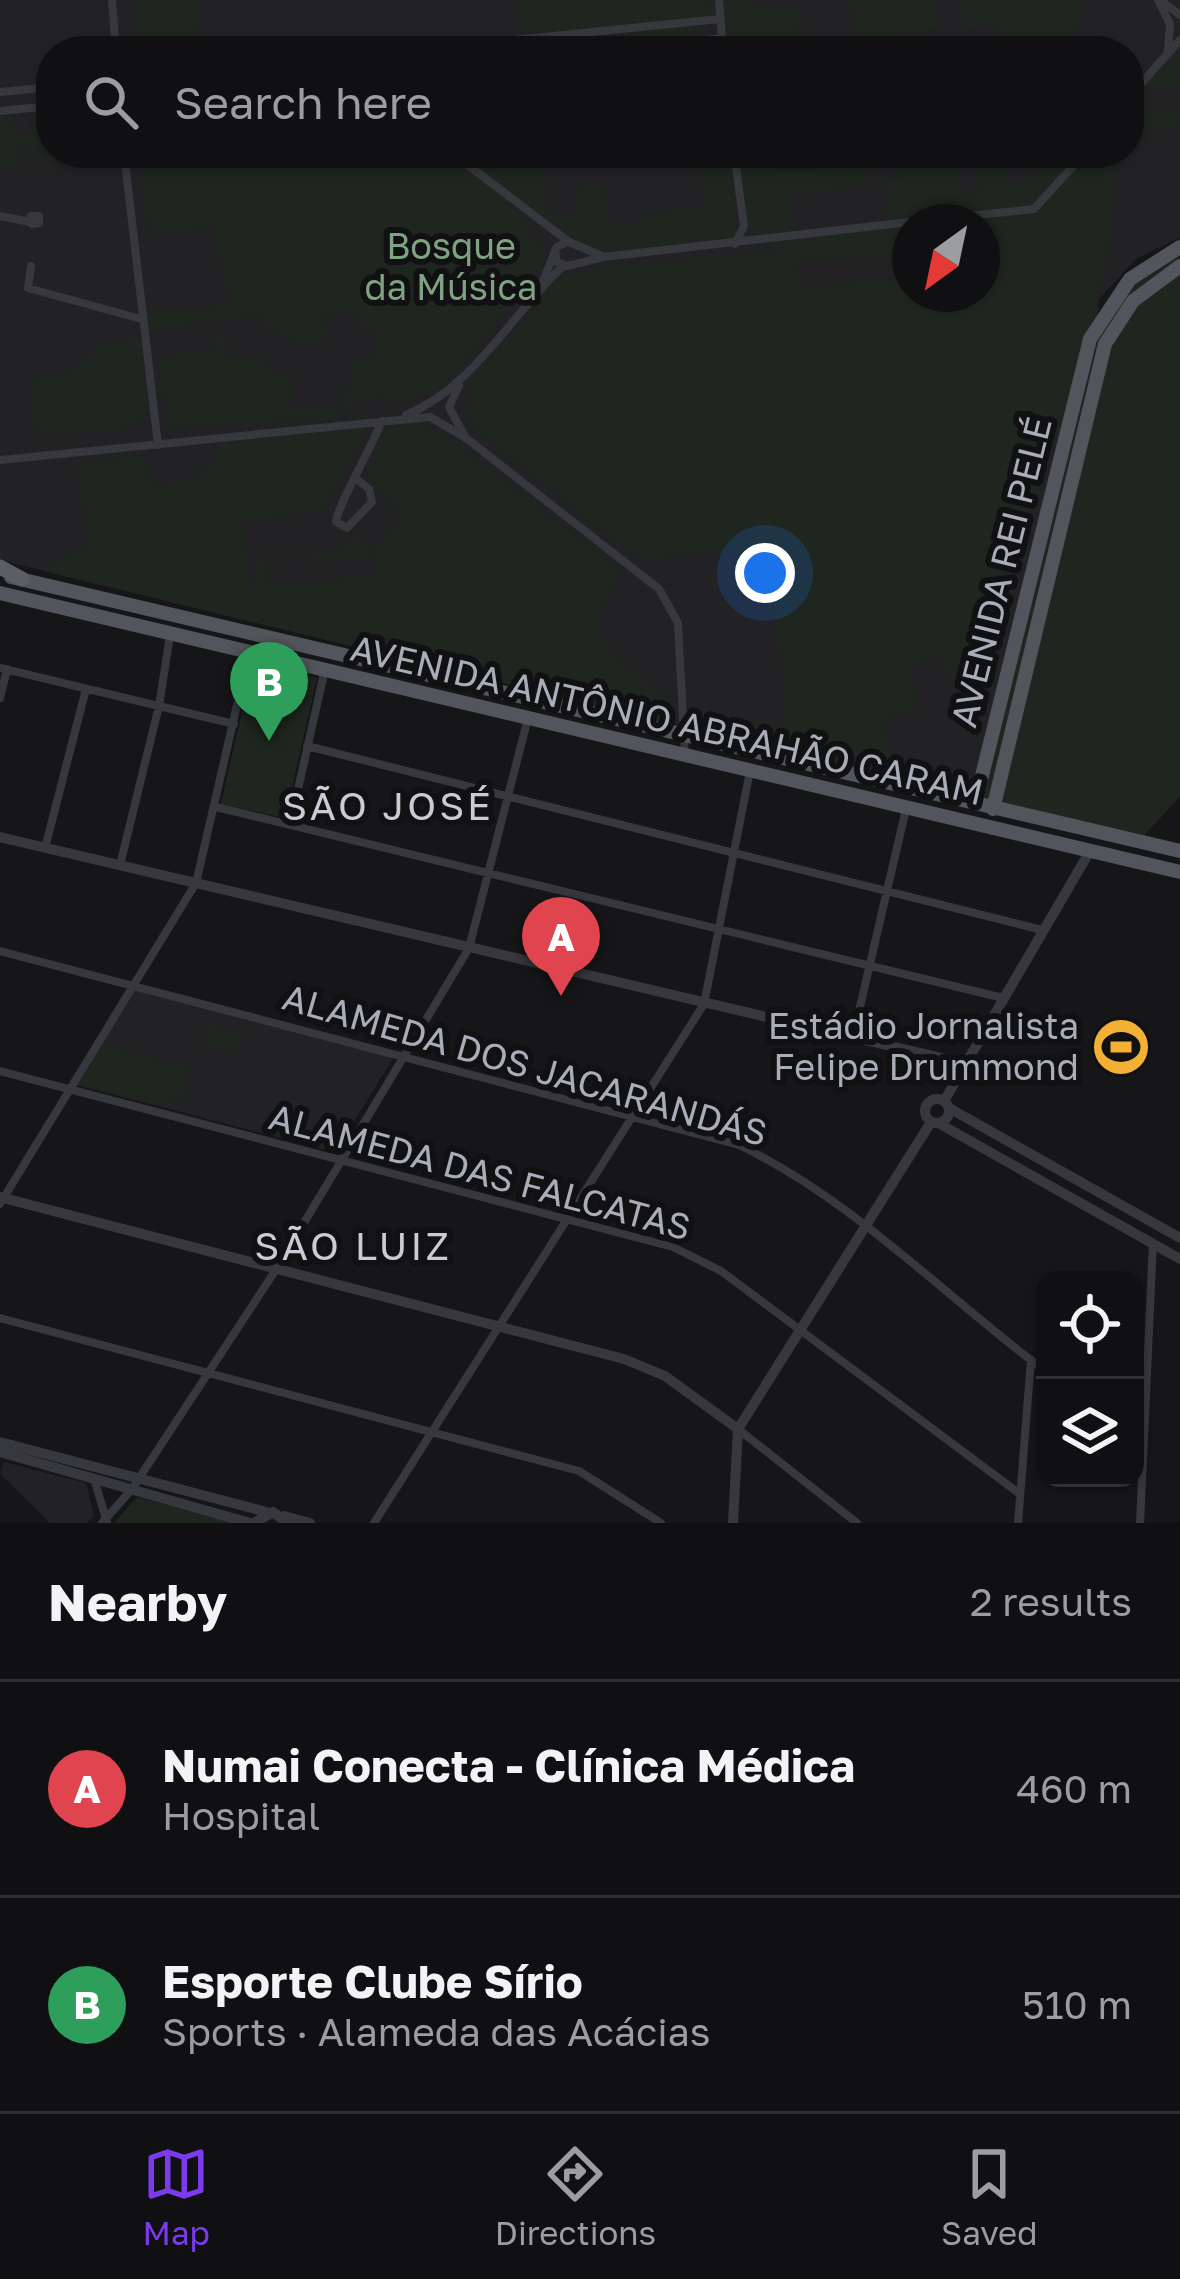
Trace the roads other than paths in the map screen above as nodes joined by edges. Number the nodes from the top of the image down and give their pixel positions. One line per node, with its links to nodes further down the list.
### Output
1 (112, 0): 7 (street)
2 (719, 0): 5 (street)
3 (1159, 0): 4 (street); 12 (street)
4 (1180, 15)
5 (720, 19): 6 (street); 10 (street)
6 (692, 22): 8 (street); 9 (street)
7 (115, 36)
8 (554, 36)
9 (693, 36)
10 (722, 36)
11 (1180, 40): 12 (street)
12 (1168, 52): 13 (street)
13 (1144, 80)
14 (36, 88): 15 (street)
15 (0, 92)
16 (36, 107): 17 (street)
17 (0, 111)
18 (125, 168): 38 (street)
19 (472, 168): 24 (street)
20 (736, 168): 27 (street)
21 (1071, 168): 22 (street)
22 (1000, 213)
23 (0, 216): 25 (street)
24 (536, 216): 30 (street); 32 (street)
25 (30, 222)
26 (892, 224): 28 (street)
27 (744, 226): 28 (street); 29 (street)
28 (763, 240): 29 (street)
29 (738, 243): 33 (street)
30 (573, 244): 32 (street); 33 (street); 34 (street)
31 (1180, 247): 49 (main road, AVENIDA REI PELÉ)
32 (556, 249): 34 (street); 37 (street)
33 (603, 257): 34 (street)
34 (567, 265): 37 (street)
35 (31, 266): 39 (street)
36 (1180, 266): 50 (main road, AVENIDA REI PELÉ)
37 (538, 289): 41 (street)
38 (138, 294): 39 (street); 40 (street)
39 (115, 312): 40 (street)
40 (141, 320): 48 (street)
41 (463, 378): 42 (street); 43 (street)
42 (434, 403): 43 (street); 44 (street); 46 (street)
43 (449, 409): 46 (street); 47 (street)
44 (399, 418): 45 (street); 46 (street)
45 (383, 420): 48 (street); 52 (street)
46 (434, 420): 47 (street)
47 (466, 438): 72 (street)
48 (158, 446): 51 (street)
49 (1063, 448): 50 (main road); 56 (main road, AVENIDA REI PELÉ)
50 (1081, 450): 53 (main road, AVENIDA REI PELÉ)
51 (0, 460)
52 (358, 480): 52 (street)
53 (1058, 552): 56 (main road); 69 (main road, AVENIDA REI PELÉ)
54 (0, 570): 55 (highway)
55 (22, 579): 58 (main road, AVENIDA ANTÔNIO ABRAHÃO CARAM)
56 (1031, 586): 64 (main road, AVENIDA REI PELÉ)
57 (0, 593): 59 (main road, AVENIDA ANTÔNIO ABRAHÃO CARAM)
58 (174, 616): 59 (street); 63 (main road, AVENIDA ANTÔNIO ABRAHÃO CARAM)
59 (170, 634): 60 (main road, AVENIDA ANTÔNIO ABRAHÃO CARAM); 68 (street)
60 (250, 652): 62 (main road, AVENIDA ANTÔNIO ABRAHÃO CARAM); 71 (street)
61 (3, 669): 65 (street); 67 (street)
62 (325, 669): 66 (main road, AVENIDA ANTÔNIO ABRAHÃO CARAM); 73 (street)
63 (431, 676): 66 (main road); 72 (main road, AVENIDA ANTÔNIO ABRAHÃO CARAM)
64 (1005, 687): 69 (main road); 77 (main road, AVENIDA REI PELÉ)
65 (86, 688): 68 (street); 84 (street)
66 (428, 694): 70 (main road, AVENIDA ANTÔNIO ABRAHÃO CARAM)
67 (0, 698)
68 (159, 706): 71 (street); 88 (street)
69 (1014, 717): 78 (main road, AVENIDA REI PELÉ)
70 (528, 718): 74 (main road, AVENIDA ANTÔNIO ABRAHÃO CARAM); 76 (street)
71 (234, 724): 79 (street)
72 (685, 733): 74 (street); 77 (main road, AVENIDA ANTÔNIO ABRAHÃO CARAM)
73 (307, 746): 76 (street); 81 (street)
74 (686, 756): 75 (main road, AVENIDA ANTÔNIO ABRAHÃO CARAM)
75 (750, 772): 80 (main road, AVENIDA ANTÔNIO ABRAHÃO CARAM); 87 (street)
76 (509, 799): 87 (street); 91 (street)
77 (976, 800): 78 (main road, AVENIDA ANTÔNIO ABRAHÃO CARAM)
78 (993, 805): 82 (main road); 85 (main road, AVENIDA ANTÔNIO ABRAHÃO CARAM)
79 (215, 807): 81 (street); 92 (street)
80 (906, 809): 82 (main road, AVENIDA ANTÔNIO ABRAHÃO CARAM); 93 (street)
81 (290, 825): 91 (street)
82 (1005, 832): 86 (main road, AVENIDA ANTÔNIO ABRAHÃO CARAM)
83 (0, 837): 84 (street)
84 (45, 848): 88 (street)
85 (1173, 849): 89 (main road)
86 (1090, 851): 89 (main road, AVENIDA ANTÔNIO ABRAHÃO CARAM); 95 (street)
87 (737, 854): 93 (street); 94 (street)
88 (120, 865): 92 (street)
89 (1163, 868): 90 (main road, AVENIDA ANTÔNIO ABRAHÃO CARAM)
90 (1180, 872)
91 (491, 873): 94 (street); 96 (street)
92 (196, 883): 96 (street); 99 (street)
93 (888, 891): 95 (street); 98 (street)
94 (721, 927): 98 (street); 101 (street)
95 (1042, 930): 100 (street)
96 (470, 948): 101 (street); 103 (street)
97 (0, 951): 99 (street, ALAMEDA DOS JACARANDÁS)
98 (870, 963): 100 (street); 102 (street)
99 (133, 985): 103 (street, ALAMEDA DOS JACARANDÁS); 106 (street)
100 (1003, 998): 104 (street)
101 (704, 1004): 102 (street); 108 (street)
102 (853, 1038): 104 (street)
103 (404, 1055): 108 (street, ALAMEDA DOS JACARANDÁS); 110 (street)
104 (959, 1070): 107 (street)
105 (0, 1071): 106 (street, ALAMEDA DAS FALCATAS)
106 (66, 1088): 110 (street, ALAMEDA DAS FALCATAS); 111 (street)
107 (942, 1103): 109 (street); 109 (street); 114 (street)
108 (629, 1116): 112 (street); 113 (street, ALAMEDA DOS JACARANDÁS)
109 (932, 1121): 113 (street); 115 (street)
110 (338, 1164): 112 (street, ALAMEDA DAS FALCATAS); 117 (street)
111 (1, 1200): 117 (street)
112 (562, 1220): 119 (street); 120 (street, ALAMEDA DAS FALCATAS)
113 (863, 1226): 120 (street); 121 (street, ALAMEDA DOS JACARANDÁS)
114 (1180, 1238)
115 (1153, 1244): 116 (street); 124 (street)
116 (1180, 1259)
117 (275, 1271): 119 (street); 123 (street)
118 (0, 1318): 123 (street)
119 (496, 1325): 125 (street); 126 (street)
120 (800, 1328): 125 (street); 131 (street, ALAMEDA DAS FALCATAS)
121 (1030, 1360): 122 (street, ALAMEDA DOS JACARANDÁS); 131 (street)
122 (1036, 1364)
123 (206, 1376): 126 (street); 129 (street)
124 (1143, 1379)
125 (738, 1429): 138 (street); 139 (street)
126 (428, 1431): 136 (street); 137 (street)
127 (1, 1449): 128 (street); 129 (street)
128 (93, 1478): 129 (street); 133 (street)
129 (135, 1484): 132 (street); 133 (street); 134 (street)
130 (1140, 1487): 141 (street)
131 (1020, 1494): 140 (street)
132 (278, 1517): 134 (street); 135 (street)
133 (105, 1522)
134 (252, 1523)
135 (310, 1523)
136 (374, 1523)
137 (661, 1523)
138 (733, 1523)
139 (857, 1523)
140 (1018, 1523)
141 (1140, 1523)

